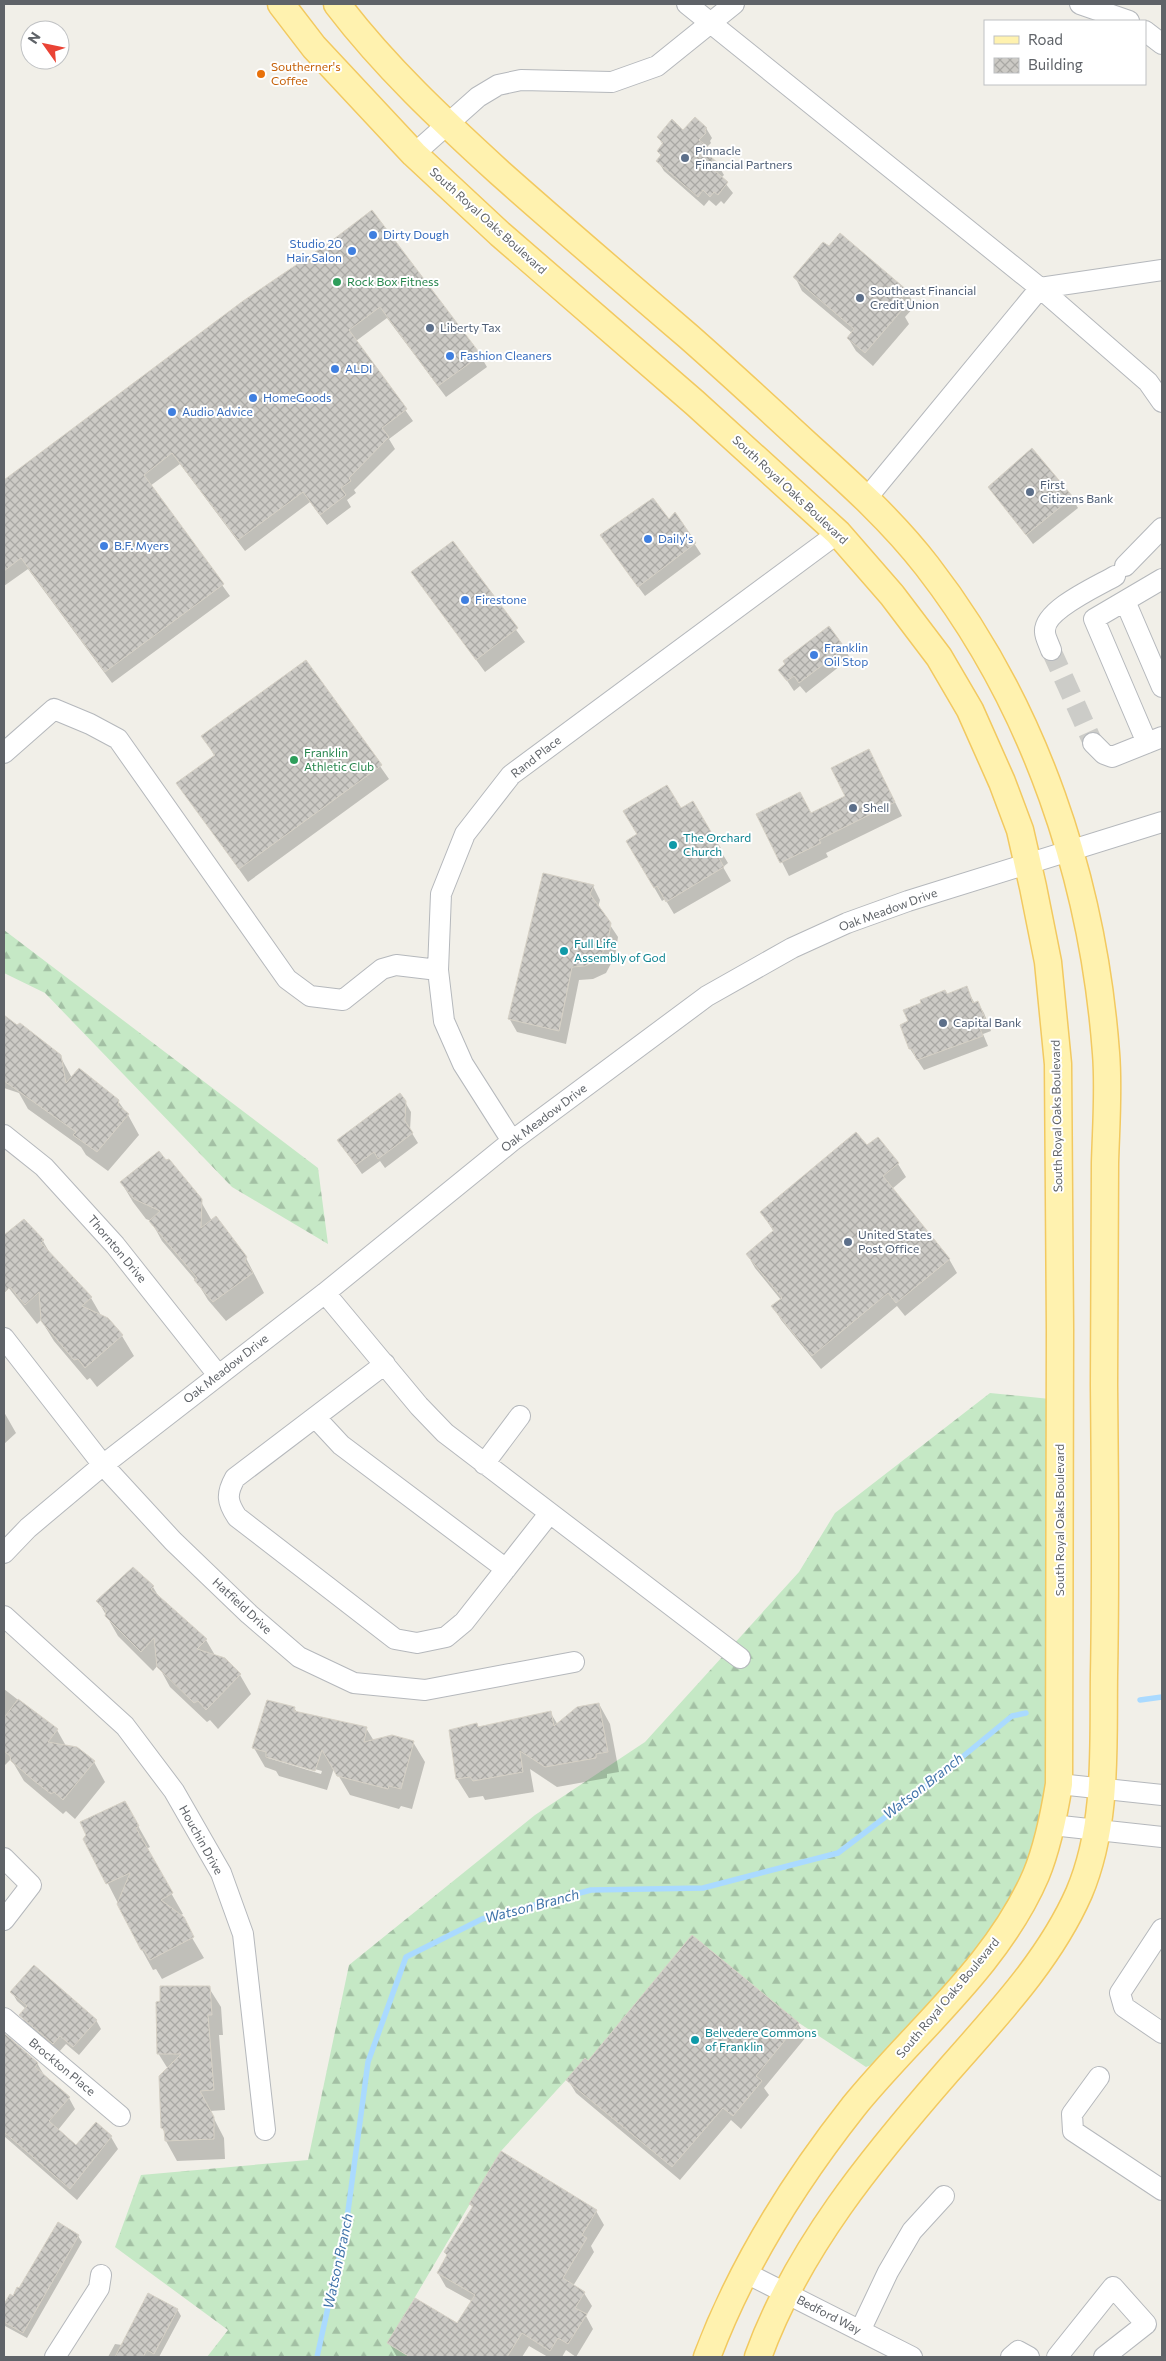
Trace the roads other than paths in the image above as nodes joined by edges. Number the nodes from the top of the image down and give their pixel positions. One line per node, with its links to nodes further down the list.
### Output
1 (281, 4): 11 (main road, South Royal Oaks Boulevard)
2 (337, 4): 10 (main road)
3 (687, 4): 7 (street)
4 (734, 4): 7 (street)
5 (1080, 4): 6 (street)
6 (1126, 20)
7 (709, 22): 10 (street); 13 (street)
8 (1146, 32): 9 (street)
9 (1162, 44)
10 (447, 125): 11 (street); 15 (main road)
11 (414, 154): 17 (main road, South Royal Oaks Boulevard)
12 (1162, 270): 13 (street)
13 (1040, 288): 14 (street); 15 (street)
14 (1162, 402)
15 (866, 498): 26 (main road)
16 (1162, 528): 20 (street)
17 (838, 533): 27 (main road, South Royal Oaks Boulevard); 28 (street, Rand Place)
18 (1162, 579): 19 (street)
19 (1125, 601): 21 (street); 22 (street)
20 (1052, 650)
21 (1162, 688)
22 (1155, 740): 23 (street)
23 (1093, 743)
24 (4, 753): 28 (street)
25 (1162, 822): 26 (street, Oak Meadow Drive)
26 (1071, 850): 27 (street, Oak Meadow Drive); 46 (main road)
27 (1028, 864): 30 (street, Oak Meadow Drive); 45 (main road, South Royal Oaks Boulevard)
28 (438, 970): 30 (street, Rand Place)
29 (4, 1135): 34 (street, Thornton Drive)
30 (512, 1141): 31 (street, Oak Meadow Drive)
31 (325, 1293): 33 (street); 34 (street, Oak Meadow Drive)
32 (4, 1338): 38 (street, Hatfield Drive)
33 (385, 1364): 36 (street); 37 (street)
34 (218, 1375): 38 (street, Oak Meadow Drive)
35 (520, 1416): 37 (street)
36 (316, 1417): 41 (street); 41 (street)
37 (484, 1464): 39 (street)
38 (103, 1465): 40 (street, Oak Meadow Drive); 44 (street, Hatfield Drive)
39 (550, 1514): 41 (street); 43 (street)
40 (4, 1553)
41 (506, 1569)
42 (4, 1616): 58 (street, Houchin Drive)
43 (740, 1658)
44 (574, 1662)
45 (1059, 1784): 46 (street); 48 (main road, South Royal Oaks Boulevard)
46 (1102, 1789): 47 (street); 49 (main road)
47 (1162, 1795)
48 (1052, 1825): 49 (street); 61 (main road, South Royal Oaks Boulevard)
49 (1097, 1830): 50 (street); 63 (main road)
50 (1162, 1838)
51 (4, 1858): 52 (street)
52 (4, 1920)
53 (1162, 1929): 55 (street)
54 (4, 2018): 57 (street, Brockton Place)
55 (1162, 2033)
56 (1099, 2077): 59 (street)
57 (120, 2116)
58 (265, 2130)
59 (1162, 2190)
60 (944, 2196): 64 (street)
61 (746, 2273): 63 (street, Bedford Way); 66 (main road, South Royal Oaks Boulevard)
62 (101, 2275): 65 (street)
63 (787, 2294): 64 (street, Bedford Way); 67 (main road)
64 (860, 2331): 68 (street, Bedford Way)
65 (55, 2357)
66 (707, 2357)
67 (758, 2357)
68 (912, 2357)
69 (1011, 2357): 70 (street)
70 (1028, 2357)
71 (1057, 2357): 72 (street)
72 (1104, 2357)

